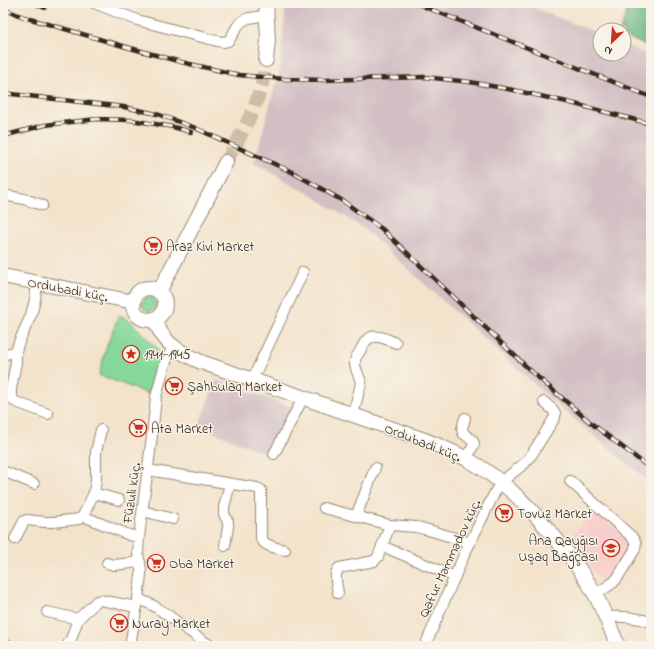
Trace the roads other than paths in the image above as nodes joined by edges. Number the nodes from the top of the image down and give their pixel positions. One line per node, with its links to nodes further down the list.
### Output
1 (94, 3): 2 (street)
2 (114, 7): 3 (street)
3 (267, 10): 4 (main road)
4 (266, 60)
5 (226, 162): 11 (main road)
6 (3, 195): 7 (street)
7 (42, 205)
8 (303, 272): 18 (street)
9 (3, 276): 10 (main road, Ordubadi küç.)
10 (37, 282): 12 (main road, Ordubadi küç.); 16 (street)
11 (159, 292): 12 (main road); 13 (main road)
12 (134, 302): 13 (main road)
13 (154, 319): 15 (main road, Ordubadi küç.)
14 (396, 343): 22 (street)
15 (173, 347): 18 (main road, Ordubadi küç.); 28 (street, Füzuli küç.)
16 (16, 351): 17 (street); 21 (street)
17 (3, 354)
18 (252, 380): 19 (main road, Ordubadi küç.)
19 (303, 398): 22 (main road, Ordubadi küç.); 25 (street)
20 (544, 402): 31 (street, Qafur Məmmədov küç.)
21 (48, 414)
22 (353, 415): 26 (main road, Ordubadi küç.)
23 (465, 418): 26 (street)
24 (101, 430): 34 (street)
25 (274, 454)
26 (467, 459): 31 (main road, Ordubadi küç.)
27 (376, 468): 39 (street)
28 (148, 470): 33 (street); 37 (street, Füzuli küç.)
29 (3, 471): 32 (street)
30 (570, 481): 52 (street)
31 (502, 482): 44 (street, Qafur Məmmədov küç.); 52 (main road, Ordubadi küç.)
32 (34, 484)
33 (230, 484): 45 (street); 47 (street)
34 (94, 493): 35 (street); 38 (street)
35 (119, 500)
36 (324, 508): 39 (street)
37 (143, 511): 40 (street); 42 (street, Füzuli küç.)
38 (83, 516): 42 (street); 43 (street)
39 (356, 516): 41 (street)
40 (173, 519)
41 (390, 526): 44 (street); 46 (street)
42 (139, 537): 48 (street, Füzuli küç.)
43 (15, 539)
44 (470, 544): 50 (street, Qafur Məmmədov küç.)
45 (225, 546)
46 (382, 546): 50 (street); 51 (street)
47 (286, 550)
48 (140, 562): 49 (street); 53 (street, Füzuli küç.)
49 (107, 564)
50 (455, 577): 63 (street, Qafur Məmmədov küç.)
51 (338, 593)
52 (595, 595): 55 (main road, Ordubadi küç.)
53 (138, 603): 56 (street); 61 (street, Füzuli küç.); 62 (street)
54 (46, 612): 56 (street)
55 (607, 617): 57 (street); 64 (main road, Ordubadi küç.)
56 (78, 619): 60 (street)
57 (651, 622)
58 (3, 644): 59 (street)
59 (10, 646)
60 (67, 646)
61 (130, 646)
62 (212, 646)
63 (425, 646)
64 (618, 646)

